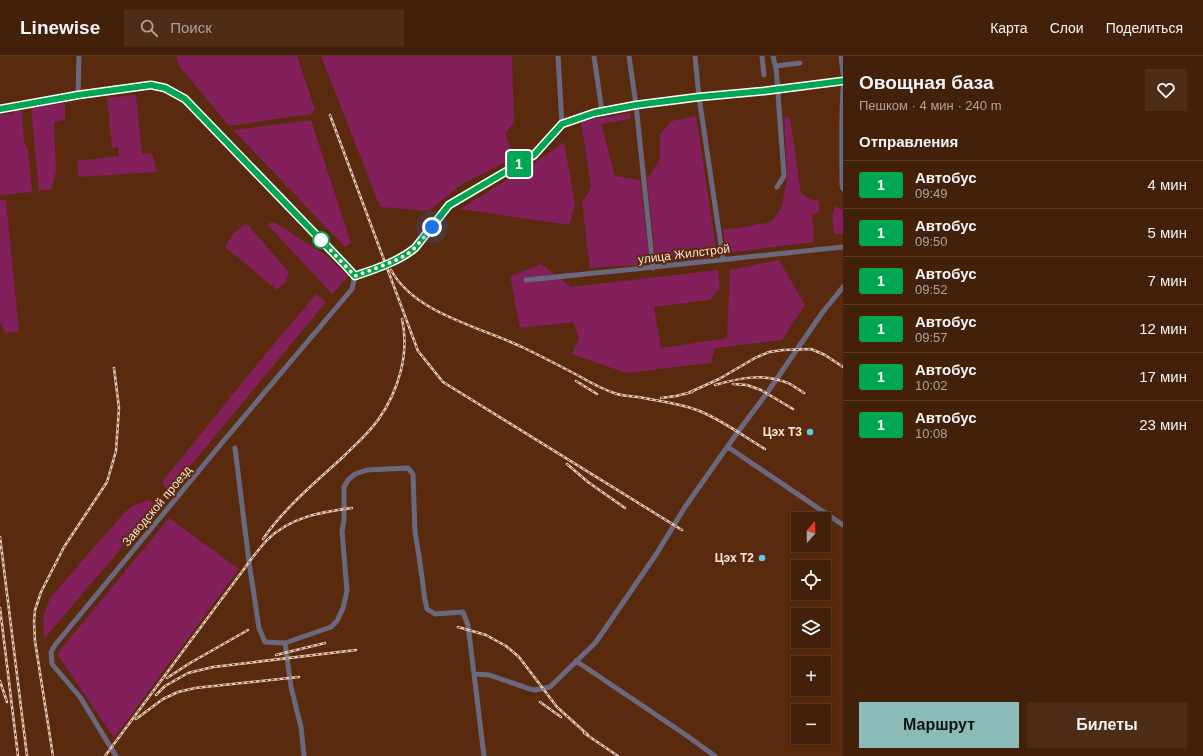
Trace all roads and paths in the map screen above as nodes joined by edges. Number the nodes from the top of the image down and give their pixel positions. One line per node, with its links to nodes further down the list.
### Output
1 (79, 56): 17 (street)
2 (558, 56): 22 (street)
3 (594, 56): 21 (street)
4 (629, 56): 19 (street)
5 (695, 56): 18 (street)
6 (762, 56): 12 (street)
7 (772, 56): 10 (street)
8 (842, 56): 11 (street)
9 (800, 63): 10 (street)
10 (776, 66): 15 (street)
11 (843, 74)
12 (764, 75)
13 (843, 81): 15 (street)
14 (843, 88): 16 (street)
15 (778, 90): 18 (street); 23 (street)
16 (843, 93): 24 (street)
17 (78, 95): 20 (street); 28 (street)
18 (699, 97): 19 (street); 26 (street)
19 (636, 105): 21 (street); 27 (street)
20 (0, 109)
21 (602, 112): 22 (street)
22 (562, 124): 28 (street)
23 (778, 187)
24 (843, 189)
25 (843, 247): 26 (street, улица Жилстрой)
26 (723, 259): 27 (street, улица Жилстрой)
27 (653, 268): 29 (street, улица Жилстрой)
28 (355, 276): 37 (street, Заводской проезд)
29 (526, 280)
30 (843, 287): 31 (street)
31 (728, 447): 33 (street); 35 (street)
32 (235, 448): 34 (street)
33 (843, 525)
34 (285, 643): 36 (street); 38 (street)
35 (576, 662): 36 (street); 40 (street)
36 (475, 674): 39 (street)
37 (116, 756)
38 (304, 756)
39 (484, 756)
40 (715, 756)

